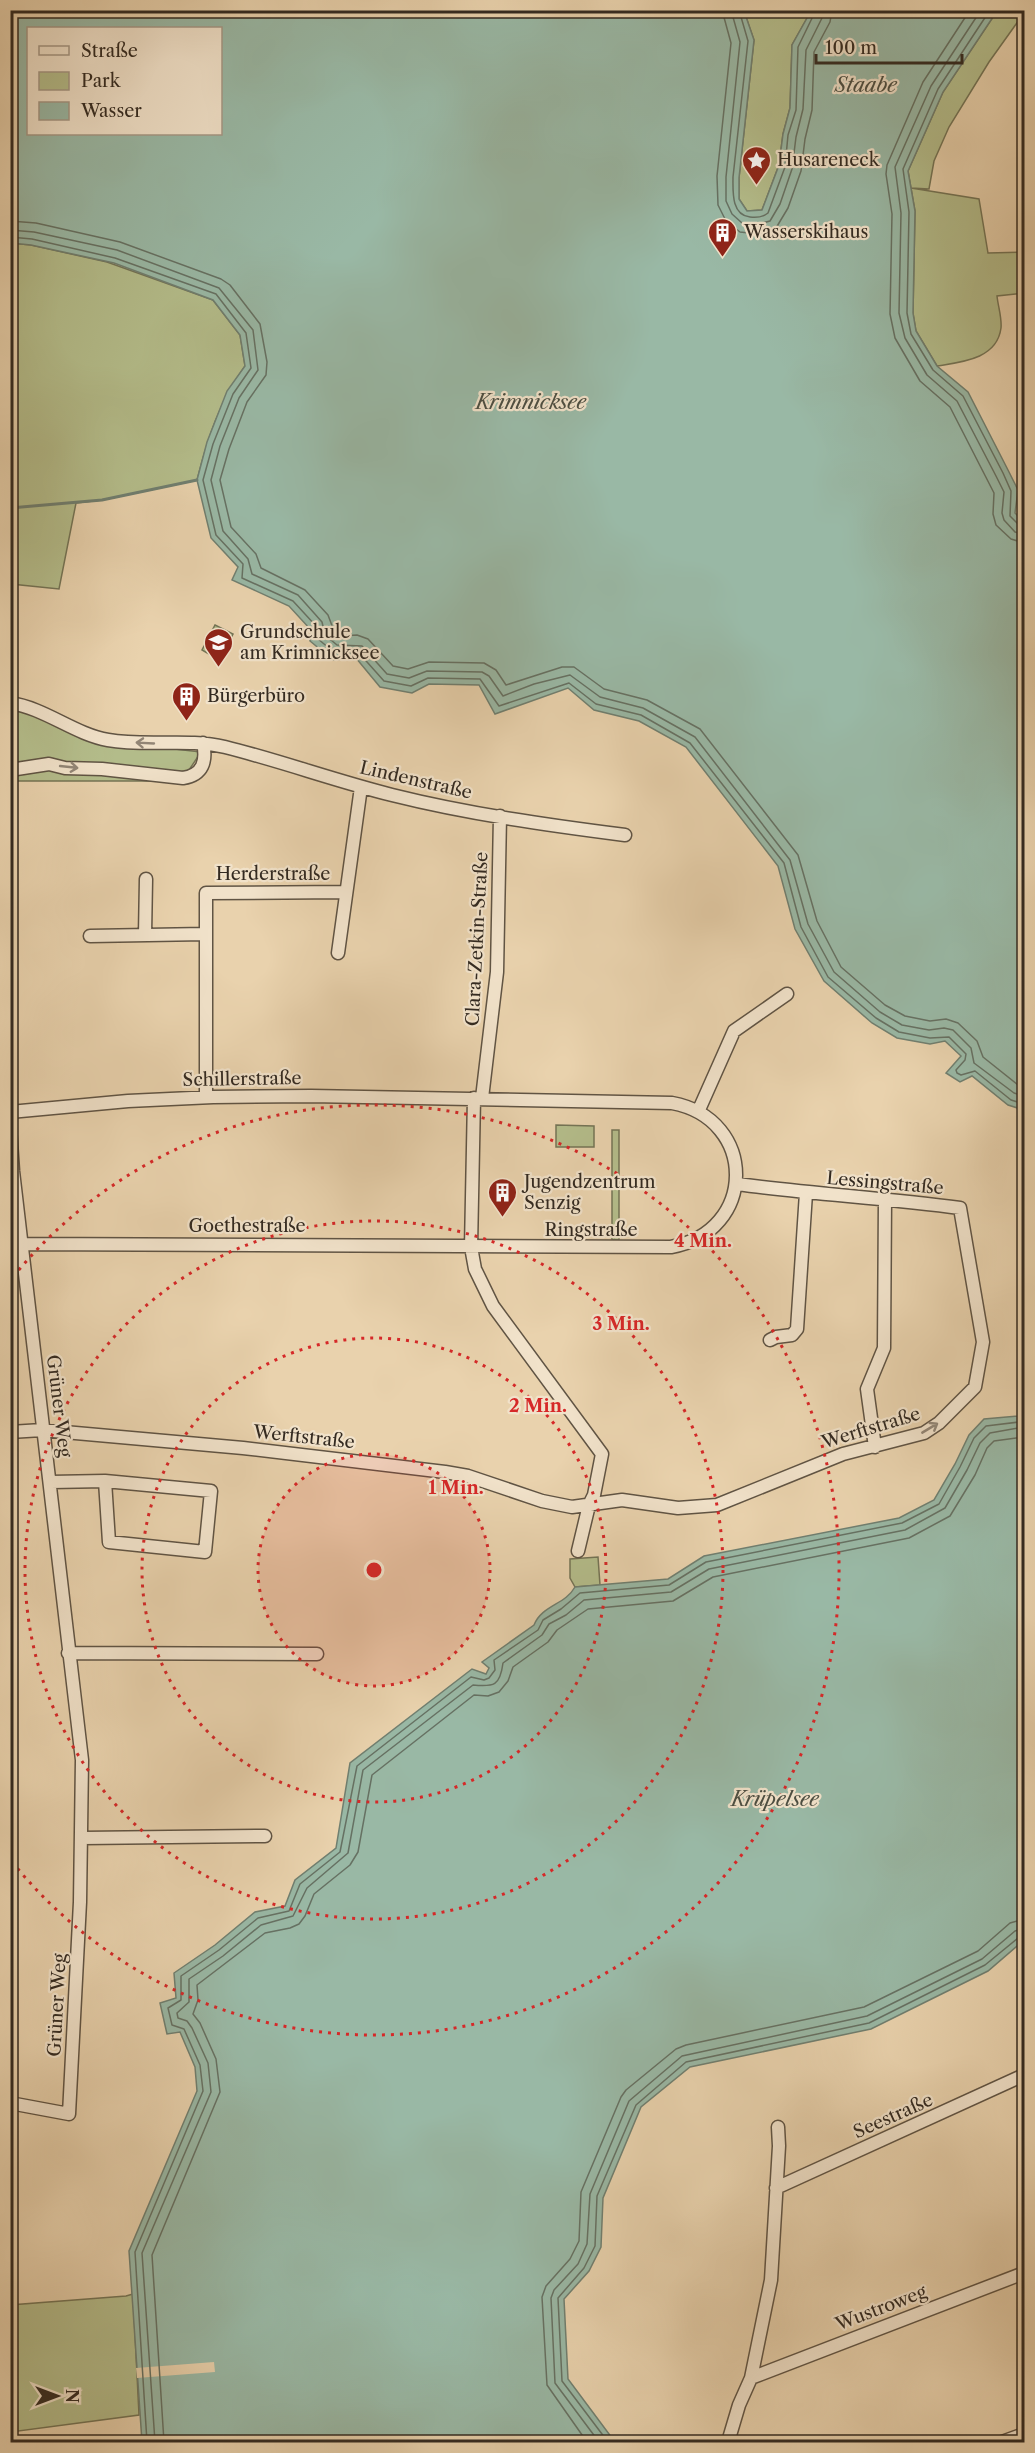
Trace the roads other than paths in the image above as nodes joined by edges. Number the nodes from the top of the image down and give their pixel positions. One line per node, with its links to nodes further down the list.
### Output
1 (10, 703): 2 (street, Lindenstraße, one-way to 1)
2 (203, 743): 3 (street, one-way to 2); 5 (street, Lindenstraße)
3 (11, 770): 4 (street)
4 (10, 775)
5 (361, 787): 6 (street, Lindenstraße); 9 (street, Herderstraße)
6 (500, 816): 7 (street, Lindenstraße); 16 (street, Clara-Zetkin-Straße)
7 (625, 835)
8 (146, 879): 11 (street)
9 (345, 892): 10 (street, Herderstraße); 13 (street, Herderstraße)
10 (205, 934): 11 (street); 15 (street, Herderstraße)
11 (145, 935): 12 (street)
12 (90, 936)
13 (338, 953)
14 (787, 994): 18 (street)
15 (206, 1097): 16 (street, Schillerstraße); 17 (street, Schillerstraße)
16 (478, 1098): 18 (street); 25 (street, Clara-Zetkin-Straße)
17 (10, 1112)
18 (698, 1112): 20 (street)
19 (10, 1127): 24 (street, Grüner Weg)
20 (737, 1184): 21 (street, Lessingstraße); 25 (street, Ringstraße)
21 (806, 1194): 22 (street, Lessingstraße); 26 (street, Lessingstraße)
22 (885, 1199): 23 (street, Lessingstraße); 29 (street)
23 (960, 1208): 29 (street, Werftstraße, one-way to 23)
24 (23, 1244): 25 (street, Goethestraße); 27 (street, Grüner Weg)
25 (471, 1247): 32 (street)
26 (770, 1340)
27 (42, 1430): 28 (street, Werftstraße); 31 (street, Grüner Weg); 32 (street, Werftstraße)
28 (10, 1432)
29 (875, 1447): 32 (street, Werftstraße)
30 (105, 1481): 30 (street); 31 (street)
31 (51, 1482): 34 (street, Grüner Weg)
32 (589, 1505): 33 (street)
33 (578, 1551)
34 (68, 1653): 35 (street); 37 (street, Grüner Weg)
35 (317, 1654)
36 (265, 1836): 37 (street)
37 (83, 1838): 39 (street, Grüner Weg)
38 (1024, 2075): 41 (street, Seestraße)
39 (10, 2103)
40 (778, 2127): 41 (street)
41 (776, 2188): 43 (street)
42 (1024, 2273): 43 (street, Wustroweg)
43 (751, 2378): 45 (street)
44 (1024, 2434): 46 (street)
45 (728, 2442)
46 (1002, 2442)

